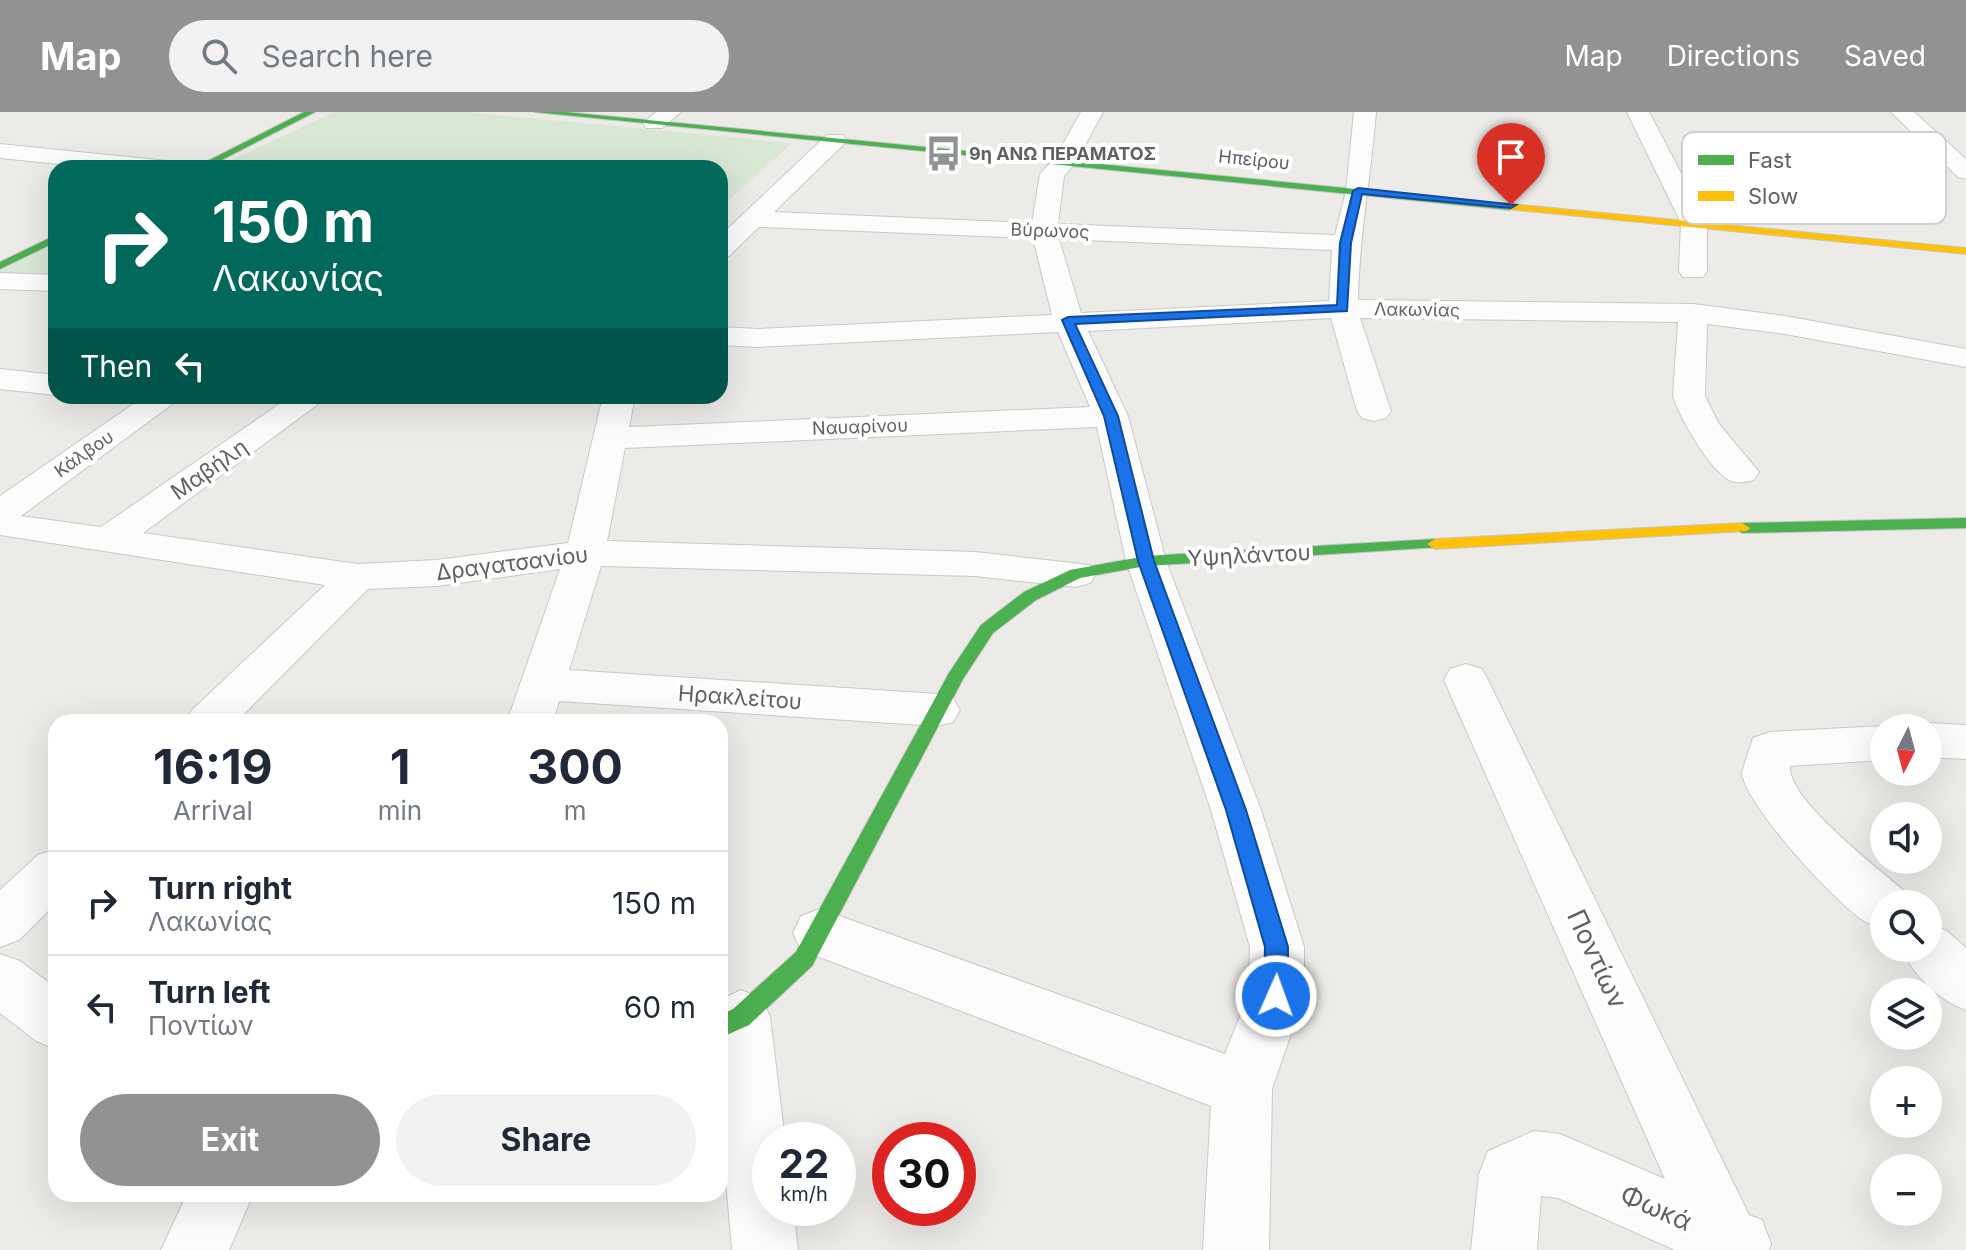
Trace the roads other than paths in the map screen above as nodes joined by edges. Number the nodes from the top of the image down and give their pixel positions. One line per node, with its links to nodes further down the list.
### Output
1 (311, 112): 14 (street)
2 (538, 112): 8 (street, Ηπείρου)
3 (1069, 112): 15 (street)
4 (1092, 112): 15 (street)
5 (1365, 112): 17 (street)
6 (1638, 112): 18 (street)
7 (1902, 112): 9 (street)
8 (662, 118): 10 (street, Ηπείρου)
9 (1923, 132)
10 (835, 140): 15 (street, Ηπείρου); 19 (street)
11 (0, 151): 13 (street)
12 (1946, 153): 16 (street)
13 (88, 160)
14 (215, 160)
15 (1052, 161): 17 (street, Ηπείρου); 23 (street)
16 (1966, 172)
17 (1358, 191): 20 (street, Ηπείρου); 26 (street)
18 (1682, 199)
19 (753, 219): 23 (street, Βύρωνος); 25 (street)
20 (1682, 222)
21 (1694, 224): 29 (street)
22 (1704, 224): 27 (street, Ηπείρου)
23 (1044, 231): 26 (street, Βύρωνος); 34 (street)
24 (48, 242): 28 (street)
25 (728, 242)
26 (1346, 243): 32 (street)
27 (1966, 251)
28 (0, 266)
29 (1693, 271)
30 (0, 281): 31 (street)
31 (48, 283)
32 (1343, 309): 33 (street, Λακωνίας); 34 (street, Λακωνίας); 42 (street)
33 (1693, 313): 36 (street, Λακωνίας); 45 (street)
34 (1068, 320): 35 (street, Λακωνίας); 43 (street)
35 (728, 336)
36 (1966, 358)
37 (0, 379): 38 (street)
38 (48, 384)
39 (155, 404): 46 (street, Κάλβου)
40 (302, 404): 49 (street, Μαβήλη)
41 (617, 404): 44 (street)
42 (1374, 411)
43 (1111, 416): 44 (street, Ναυαρίνου); 51 (street)
44 (608, 438): 50 (street)
45 (1741, 472)
46 (0, 513)
47 (1966, 523): 51 (street, Υψηλάντου)
48 (0, 524): 49 (street, Δραγατσανίου)
49 (105, 542): 53 (street, Δραγατσανίου)
50 (585, 553): 52 (street, Δραγατσανίου); 53 (street, Δραγατσανίου); 55 (street)
51 (1146, 561): 52 (street, Υψηλάντου); 70 (street)
52 (1076, 574): 56 (street, Υψηλάντου)
53 (357, 577): 57 (street)
54 (1466, 680): 72 (street, Ποντίων)
55 (537, 703): 56 (street, Ηρακλείτου)
56 (937, 710): 64 (street, Υψηλάντου)
57 (216, 714)
58 (1942, 741): 59 (street)
59 (1966, 742)
60 (1870, 744): 62 (street)
61 (48, 878): 63 (street)
62 (1870, 892)
63 (0, 924)
64 (820, 933): 69 (street, Υψηλάντου); 70 (street)
65 (1942, 962): 67 (street)
66 (0, 979): 68 (street)
67 (1966, 985)
68 (48, 1016)
69 (730, 1022): 74 (street)
70 (1242, 1089): 75 (street)
71 (217, 1202): 73 (street)
72 (1738, 1244): 76 (street, Φωκά)
73 (194, 1250)
74 (765, 1250)
75 (1236, 1250)
76 (1504, 1250)

